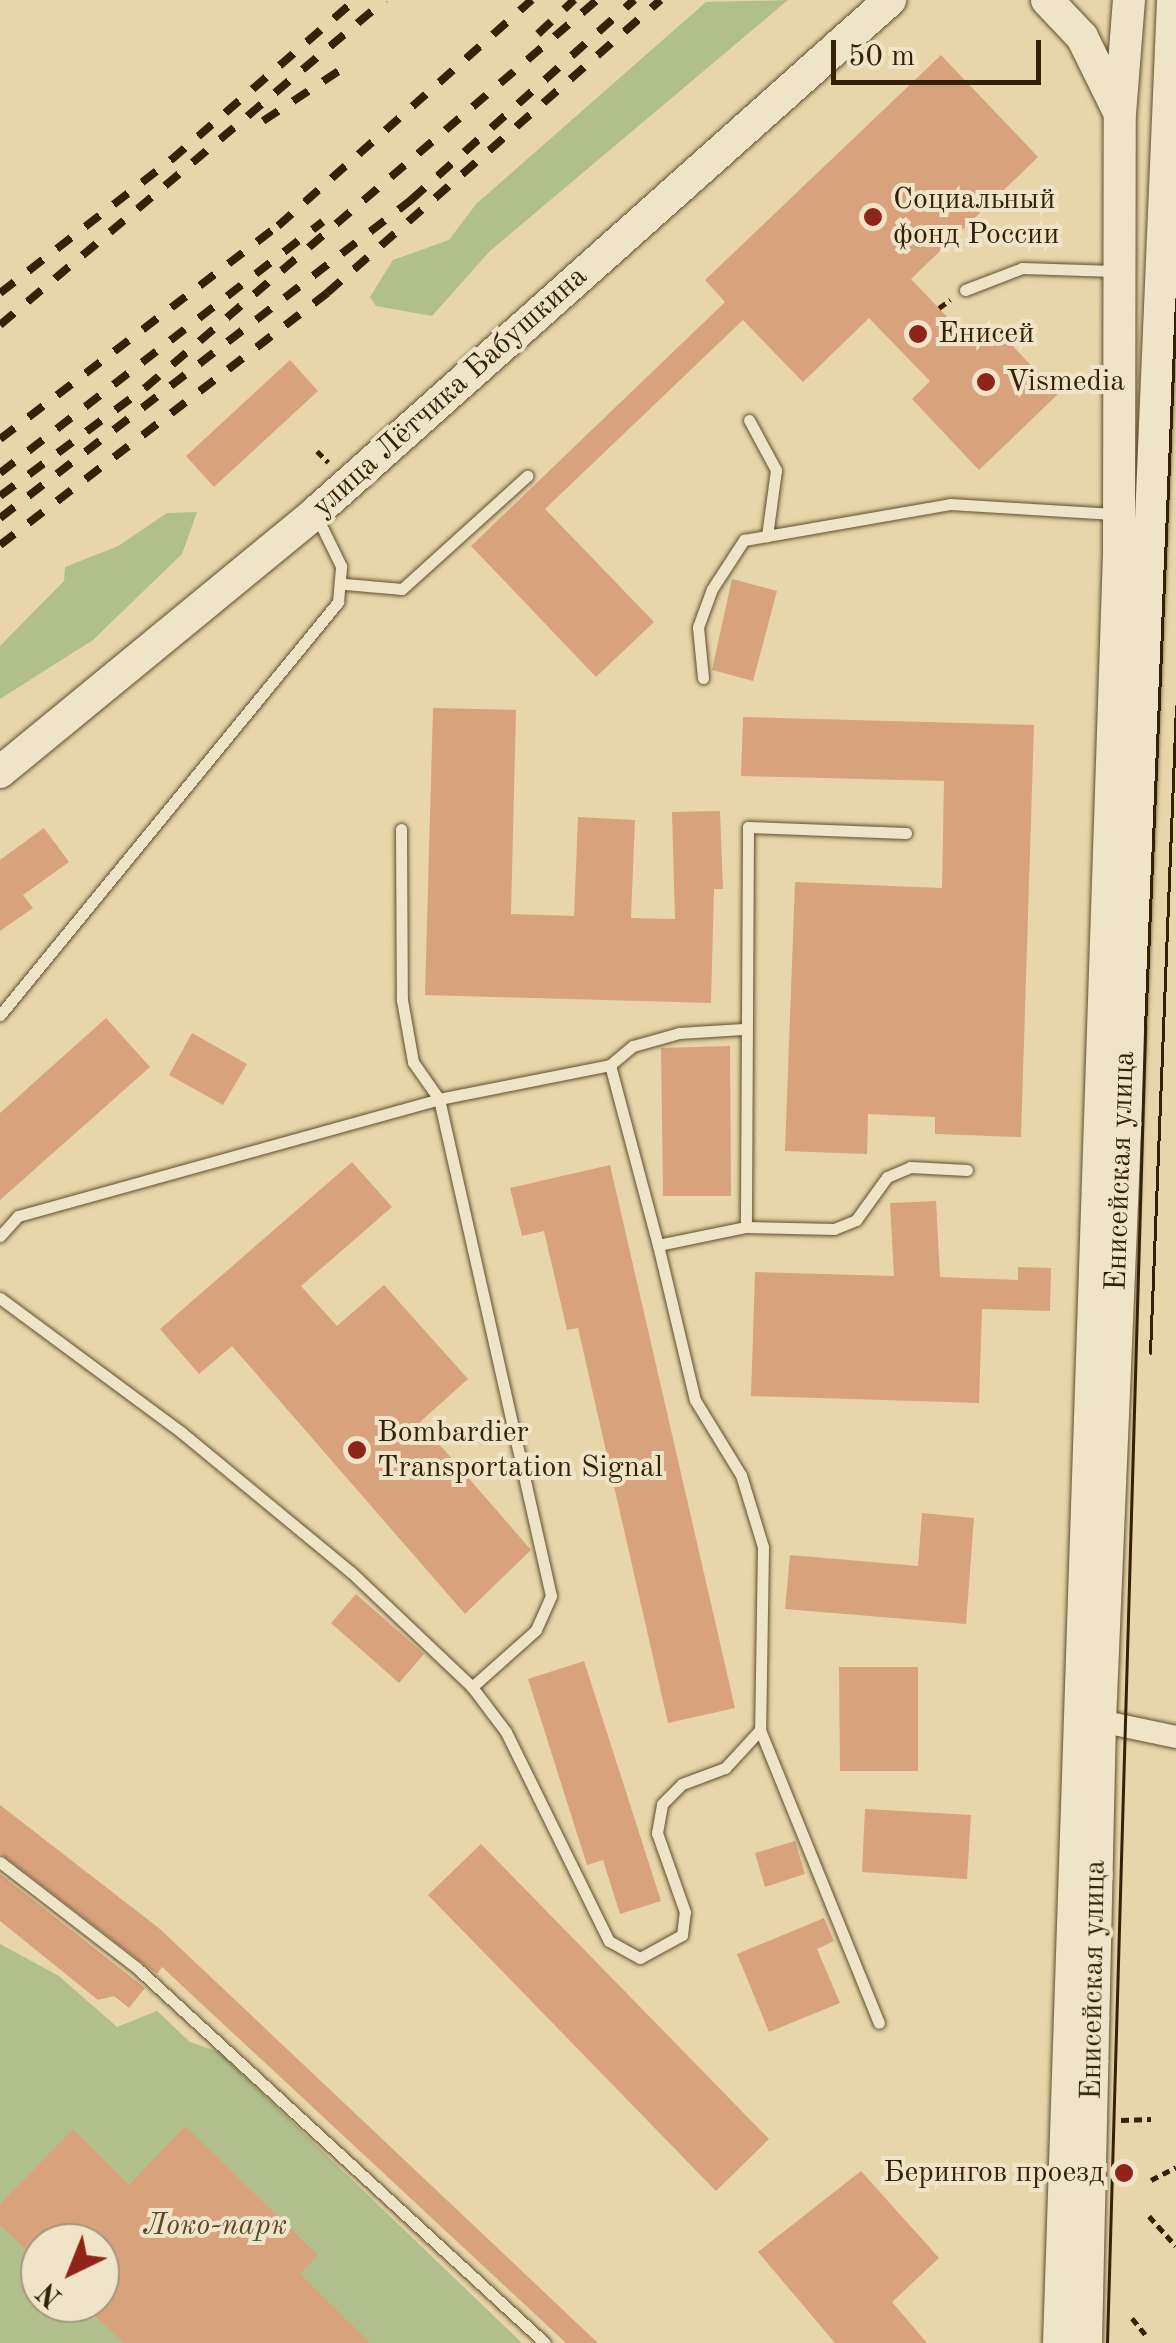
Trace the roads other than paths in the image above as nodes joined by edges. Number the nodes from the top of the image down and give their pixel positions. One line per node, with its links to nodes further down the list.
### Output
1 (890, 0): 11 (main road, улица Лётчика Бабушкина)
2 (1047, 0): 5 (main road)
3 (1129, 0): 5 (main road, Енисейская улица)
4 (1173, 0): 8 (main road, Енисейская улица)
5 (1120, 114): 6 (main road, Енисейская улица)
6 (1120, 271): 7 (lane); 12 (main road, Енисейская улица)
7 (965, 290)
8 (1166, 293): 29 (main road, Енисейская улица)
9 (749, 420): 13 (lane)
10 (527, 476): 14 (lane)
11 (315, 512): 14 (lane); 16 (main road, улица Лётчика Бабушкина)
12 (1118, 514): 13 (lane); 35 (main road, Енисейская улица)
13 (768, 536): 15 (lane)
14 (345, 584): 19 (lane)
15 (703, 678)
16 (0, 772)
17 (401, 829): 22 (lane)
18 (906, 834): 20 (lane)
19 (0, 1015)
20 (744, 1029): 21 (lane); 24 (lane)
21 (610, 1065): 22 (lane); 26 (lane)
22 (439, 1099): 25 (lane); 28 (lane)
23 (968, 1170): 24 (lane)
24 (746, 1227): 26 (lane)
25 (0, 1236)
26 (658, 1246): 30 (lane)
27 (0, 1298): 28 (lane)
28 (472, 1687): 30 (lane)
29 (1100, 1722): 31 (street); 36 (main road, Енисейская улица)
30 (760, 1730): 33 (lane)
31 (1170, 1730)
32 (0, 1862): 34 (lane)
33 (879, 2023)
34 (544, 2343)
35 (1059, 2343)
36 (1086, 2343)

